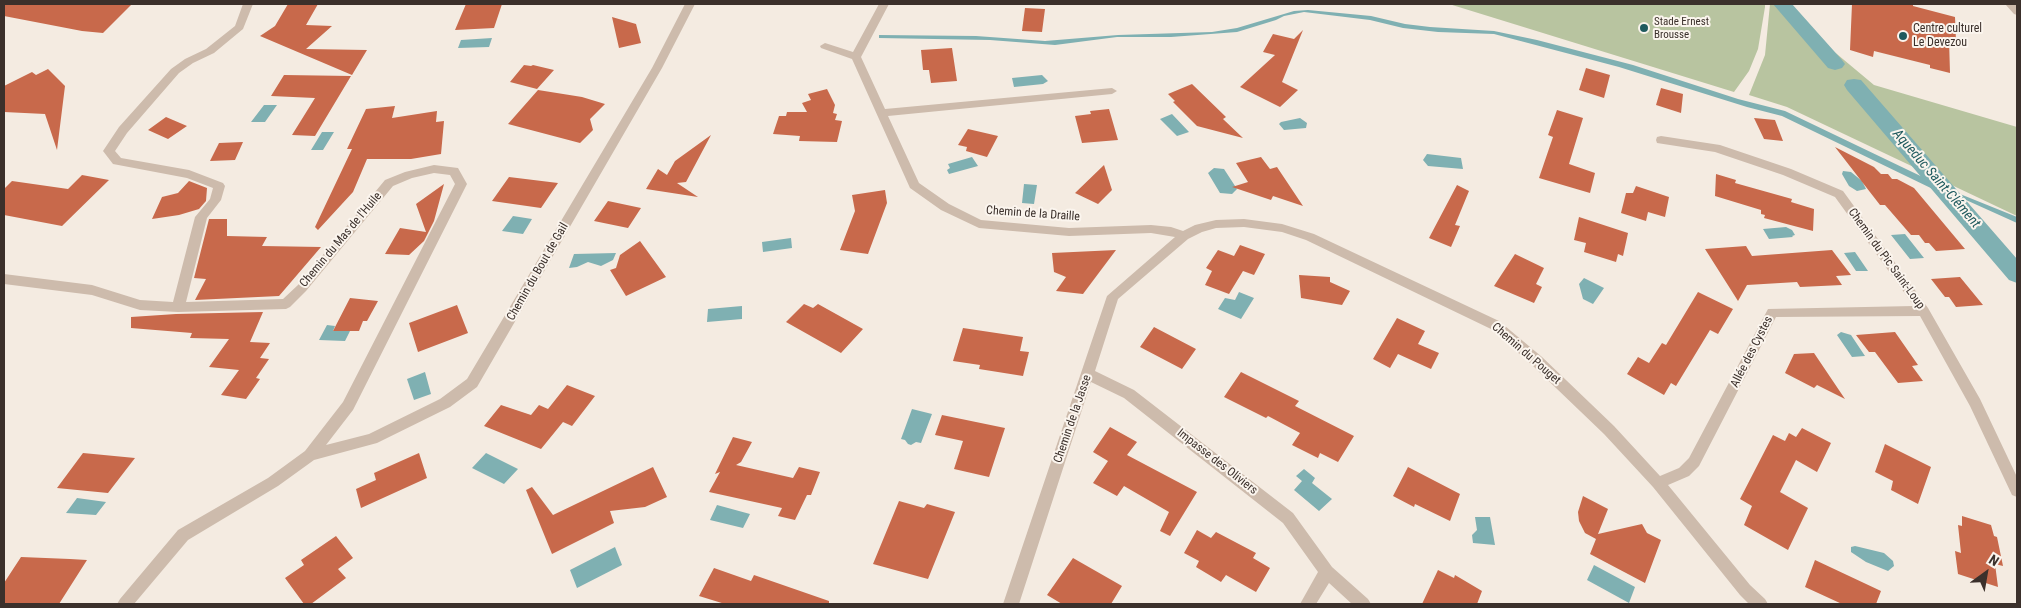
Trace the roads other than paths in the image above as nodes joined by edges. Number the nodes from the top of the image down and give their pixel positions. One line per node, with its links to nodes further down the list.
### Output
1 (248, 4): 14 (street)
2 (690, 4): 17 (street, Chemin du Bout de Gail)
3 (884, 4): 7 (street)
4 (2010, 4): 5 (street)
5 (2017, 12)
6 (825, 46): 7 (street)
7 (856, 57): 9 (street, Chemin de la Draille)
8 (1112, 91): 9 (street)
9 (882, 113): 11 (street, Chemin de la Draille)
10 (1661, 140): 15 (street, Chemin du Pic Saint-Loup)
11 (1184, 236): 12 (street, Chemin du Pouget); 18 (street, Chemin du Pouget)
12 (1163, 253): 16 (street, Chemin de la Jasse)
13 (4, 279): 14 (street)
14 (178, 307): 17 (street, Chemin du Mas de l'Huile)
15 (1924, 311): 18 (street, Allée des Cystes); 19 (street, Chemin du Pic Saint-Loup)
16 (1088, 374): 20 (street, Impasse des Oliviers); 22 (street, Chemin de la Jasse)
17 (310, 455): 21 (street, Chemin du Mas de l'Huile)
18 (1658, 483): 25 (street, Chemin du Pouget)
19 (2017, 491)
20 (1327, 572): 23 (street); 24 (street, Impasse des Oliviers)
21 (125, 604)
22 (1010, 604)
23 (1308, 604)
24 (1363, 604)
25 (1760, 604)

